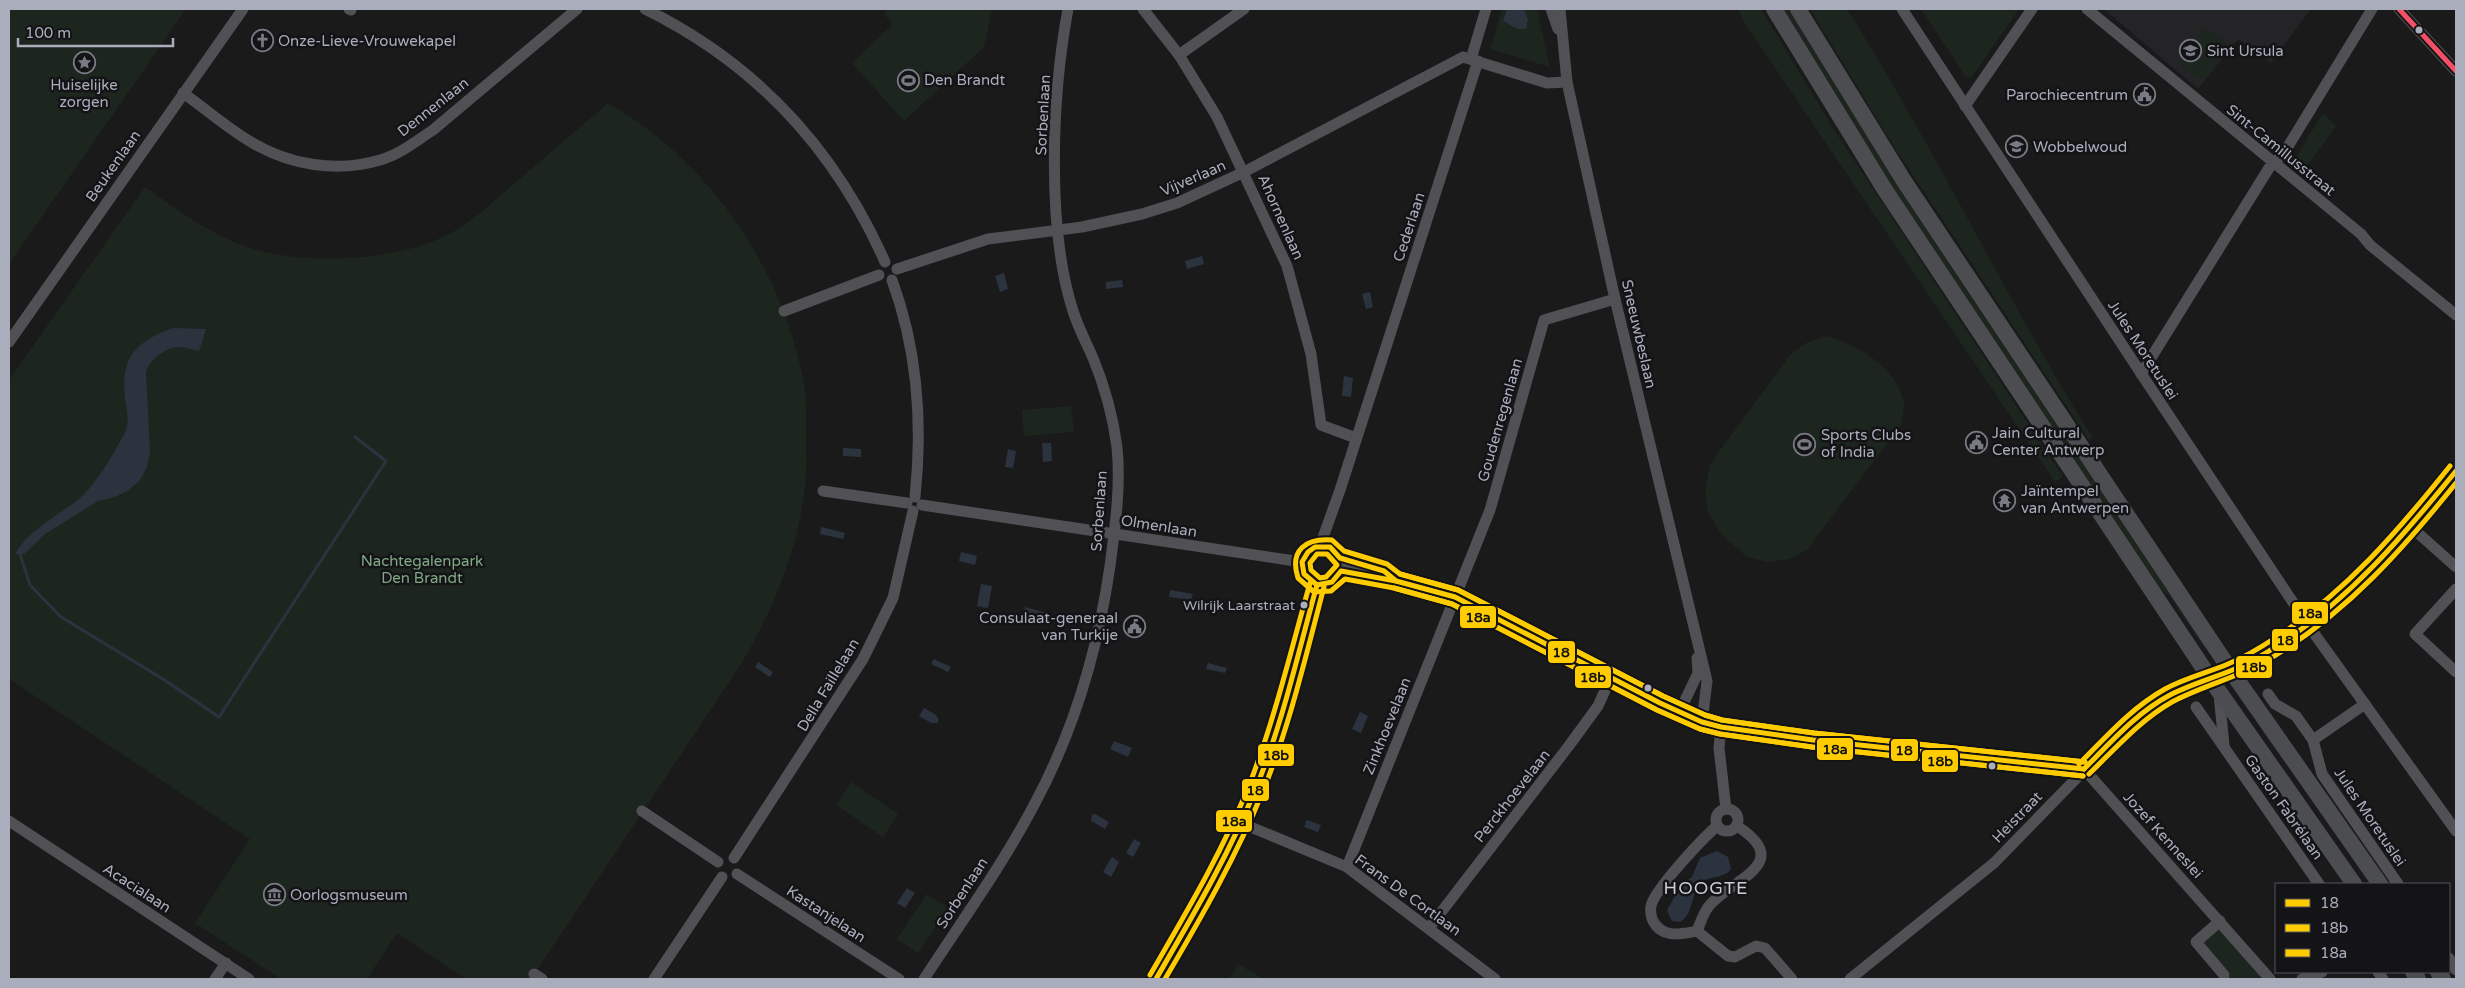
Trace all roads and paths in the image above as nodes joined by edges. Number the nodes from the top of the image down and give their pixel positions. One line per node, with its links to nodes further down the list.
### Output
1 (243, 9): 22 (street, Beukenlaan)
2 (577, 9): 22 (street, Dennenlaan)
3 (645, 9): 27 (street)
4 (1068, 9): 26 (street, Sorbenlaan)
5 (1143, 9): 18 (street, Ahornenlaan)
6 (1244, 9): 18 (street)
7 (1486, 9): 19 (street, Cederlaan)
8 (1551, 9): 17 (street, Sneeuwbeslaan)
9 (1560, 9): 17 (street, Sneeuwbeslaan)
10 (1774, 9): 58 (highway)
11 (1798, 9): 55 (highway)
12 (1902, 9): 23 (street, Jules Moretuslei)
13 (2032, 9): 23 (street)
14 (2087, 9): 24 (street, Sint-Camillusstraat)
15 (2372, 9): 24 (street)
16 (2399, 9): 20 (street)
17 (1561, 37): 21 (street, Sneeuwbeslaan)
18 (1179, 55): 25 (street, Ahornenlaan)
19 (1474, 60): 21 (street); 25 (street, Vijverlaan); 36 (street, Cederlaan)
20 (2456, 71)
21 (1567, 82): 31 (street, Sneeuwbeslaan)
22 (184, 93): 34 (street, Beukenlaan)
23 (1965, 106): 35 (street, Jules Moretuslei)
24 (2272, 163): 33 (street, Sint-Camillusstraat); 35 (street)
25 (1244, 172): 26 (street, Vijverlaan); 36 (street, Ahornenlaan)
26 (1059, 230): 28 (street, Vijverlaan); 42 (street, Sorbenlaan)
27 (885, 262): 28 (street); 29 (street)
28 (897, 269): 30 (street)
29 (879, 275): 30 (street); 32 (street)
30 (892, 280): 40 (street, Della Faillelaan)
31 (1615, 299): 52 (street, Goudenregenlaan); 54 (street, Sneeuwbeslaan)
32 (784, 311)
33 (2456, 315)
34 (9, 342)
35 (2141, 374): 53 (street, Jules Moretuslei)
36 (1356, 438): 38 (street, Cederlaan)
37 (2456, 471): 41 (street, Heistraat)
38 (1340, 490): 43 (street, Cederlaan); 44 (street, Cederlaan)
39 (823, 491): 40 (street, Olmenlaan)
40 (914, 504): 42 (street, Olmenlaan); 75 (street, Della Faillelaan)
41 (2410, 526): 47 (street); 53 (street, Heistraat)
42 (1114, 534): 46 (street, Olmenlaan); 95 (street, Sorbenlaan)
43 (1316, 547): 44 (street); 46 (street)
44 (1330, 547): 45 (street)
45 (1340, 558): 48 (street); 49 (street)
46 (1302, 562): 50 (street)
47 (2456, 567)
48 (1341, 571): 49 (street); 50 (street)
49 (1396, 580): 52 (street)
50 (1317, 585): 71 (street)
51 (2456, 589): 56 (street)
52 (1455, 596): 57 (street); 77 (street, Zinkhoevelaan)
53 (2308, 625): 55 (street, Heistraat); 60 (street, Jules Moretuslei)
54 (1696, 636): 62 (street, Sneeuwbeslaan); 63 (street, Sneeuwbeslaan)
55 (2231, 671): 58 (street, Heistraat); 82 (highway)
56 (2456, 672)
57 (1611, 677): 62 (street); 85 (street, Perckhoevelaan)
58 (2214, 683): 66 (street, Gaston Fabrélaan); 67 (street, Heistraat); 81 (highway)
59 (2268, 694): 65 (street)
60 (2365, 704): 65 (street); 74 (street, Jules Moretuslei)
61 (2196, 707): 66 (street, Gaston Fabrélaan)
62 (1680, 713): 63 (street)
63 (1702, 722): 64 (street)
64 (1721, 727): 67 (street); 68 (street)
65 (2313, 740): 83 (street, Jules Moretuslei)
66 (2224, 748): 80 (street, Gaston Fabrélaan)
67 (2084, 768): 84 (street, Jozef Kenneslei); 99 (street, Heistraat)
68 (1726, 809): 72 (street); 73 (street)
69 (642, 812): 76 (street)
70 (9, 821): 87 (street, Acacialaan)
71 (1241, 823): 77 (street, Frans De Cortlaan); 96 (street)
72 (1717, 826): 73 (street); 86 (street)
73 (1737, 826): 86 (street)
74 (2456, 831)
75 (734, 858): 76 (street); 78 (street)
76 (718, 862): 79 (street)
77 (1347, 867): 85 (street, Frans De Cortlaan)
78 (737, 874): 79 (street); 94 (street, Kastanjelaan)
79 (722, 877): 93 (street)
80 (2318, 883)
81 (2353, 883)
82 (2379, 883)
83 (2397, 883)
84 (2220, 921): 89 (street); 100 (street, Jozef Kenneslei)
85 (1429, 928): 90 (street, Frans De Cortlaan)
86 (1697, 931): 98 (street)
87 (226, 963): 91 (street); 92 (street, Acacialaan)
88 (2319, 973): 101 (street)
89 (2224, 974)
90 (1482, 975): 97 (street, Frans De Cortlaan)
91 (215, 979)
92 (249, 979)
93 (654, 979)
94 (899, 979)
95 (924, 979)
96 (1156, 979)
97 (1495, 979)
98 (1792, 979)
99 (1850, 979)
100 (2270, 979)
101 (2302, 979)

